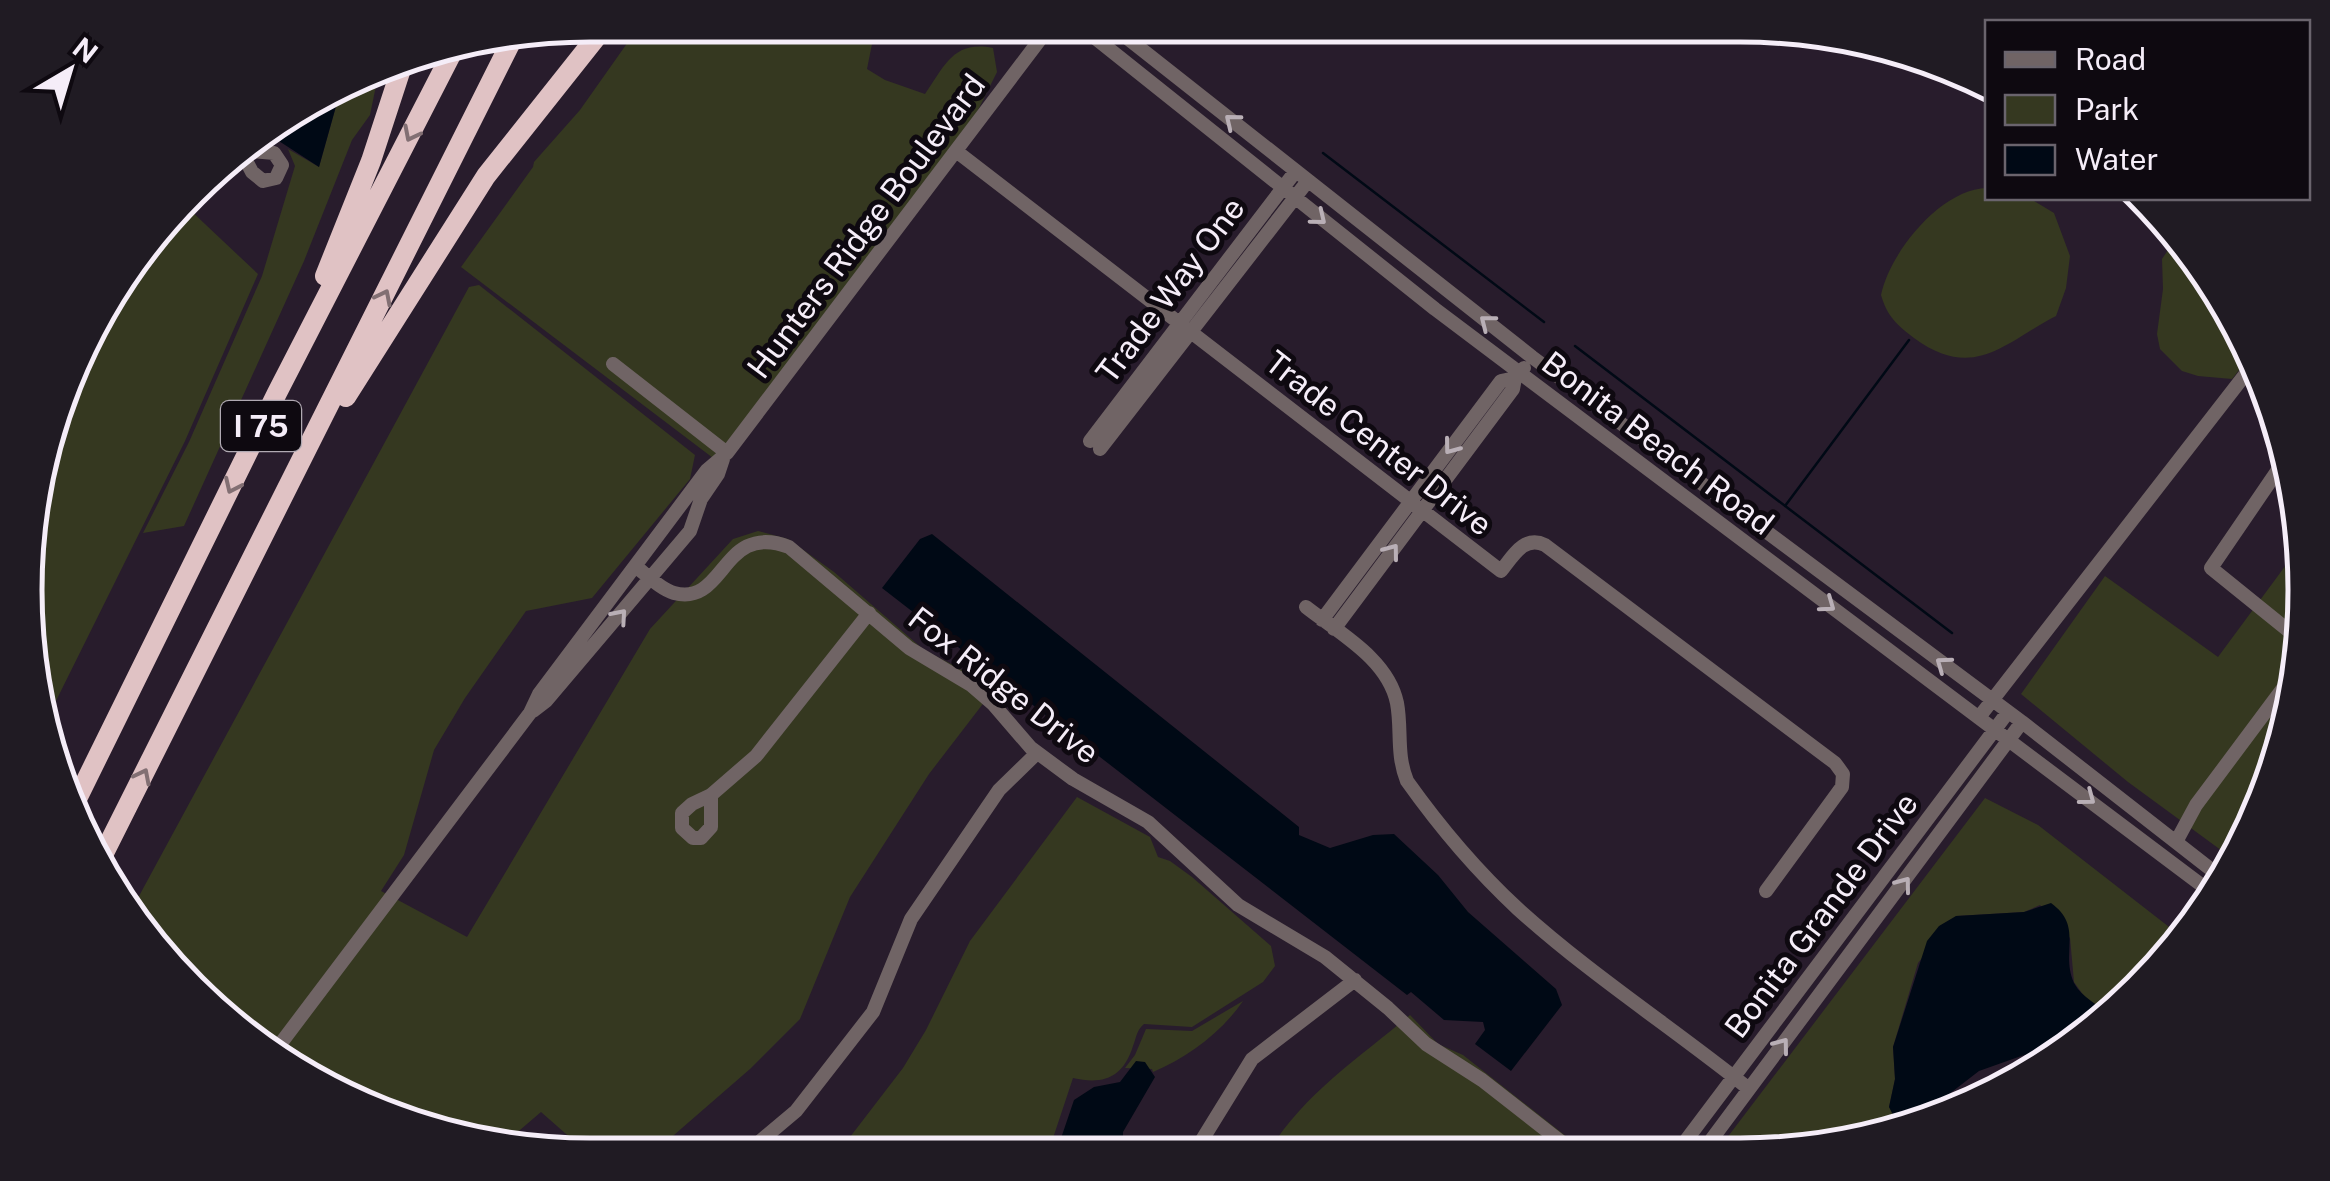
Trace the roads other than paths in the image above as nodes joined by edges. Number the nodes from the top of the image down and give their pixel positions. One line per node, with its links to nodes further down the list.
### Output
1 (592, 42): 20 (highway)
2 (1039, 42): 8 (street, Hunters Ridge Boulevard)
3 (1099, 42): 10 (street, Bonita Beach Road)
4 (1132, 42): 9 (street, Bonita Beach Road, one-way to 4)
5 (507, 49): 20 (highway, I 75, one-way to 5)
6 (448, 61): 16 (highway, I 75, one-way to 16)
7 (398, 78): 16 (highway)
8 (956, 152): 11 (street, Trade Center Drive); 18 (street, Hunters Ridge Boulevard)
9 (1301, 177): 10 (street, Trade Way One); 12 (street, Bonita Beach Road, one-way to 9)
10 (1289, 193): 11 (street, Trade Way One); 14 (street, Bonita Beach Road, one-way to 14)
11 (1186, 326): 17 (street, Trade Way One); 21 (street, Trade Center Drive)
12 (1532, 358): 14 (street); 29 (street, Bonita Beach Road, one-way to 12)
13 (613, 364): 18 (street)
14 (1517, 375): 21 (street); 32 (street, Bonita Beach Road, one-way to 32)
15 (2244, 376): 29 (street)
16 (277, 393): 37 (highway, I 75, one-way to 37)
17 (1095, 445)
18 (725, 456): 22 (street, Hunters Ridge Boulevard); 23 (street, Hunters Ridge Boulevard)
19 (2275, 475): 27 (street)
20 (292, 477): 40 (highway, I 75, one-way to 20)
21 (1415, 507): 26 (street); 43 (street, Trade Center Drive)
22 (635, 566): 23 (street, Fox Ridge Drive); 31 (street, Hunters Ridge Boulevard)
23 (652, 578): 25 (street, Fox Ridge Drive); 31 (street, Hunters Ridge Boulevard, one-way to 23)
24 (1306, 608): 26 (street)
25 (870, 613): 36 (street, Fox Ridge Drive); 38 (street)
26 (1328, 624): 46 (street)
27 (2286, 629)
28 (2277, 696): 39 (street)
29 (1992, 700): 30 (street, Bonita Beach Road); 32 (street)
30 (2008, 712): 33 (street, Bonita Beach Road); 34 (street, Bonita Grande Drive)
31 (530, 713): 45 (street, Hunters Ridge Boulevard)
32 (1980, 716): 34 (street, Bonita Beach Road)
33 (2022, 722): 35 (street, Bonita Grande Drive); 39 (street, Bonita Beach Road)
34 (1996, 728): 35 (street, Bonita Beach Road); 46 (street, Bonita Grande Drive)
35 (2009, 738): 42 (street, Bonita Beach Road, one-way to 42); 47 (street, Bonita Grande Drive, one-way to 35)
36 (1037, 753): 44 (street, Fox Ridge Drive); 48 (street)
37 (81, 791)
38 (711, 796)
39 (2176, 842): 41 (street, Bonita Beach Road)
40 (107, 848)
41 (2211, 869)
42 (2201, 885)
43 (1766, 890)
44 (1355, 980): 49 (street); 50 (street, Fox Ridge Drive)
45 (281, 1043)
46 (1734, 1077): 47 (street); 51 (street, Bonita Grande Drive)
47 (1750, 1089): 52 (street, Bonita Grande Drive)
48 (764, 1138)
49 (1203, 1138)
50 (1556, 1138)
51 (1688, 1138)
52 (1713, 1138)

